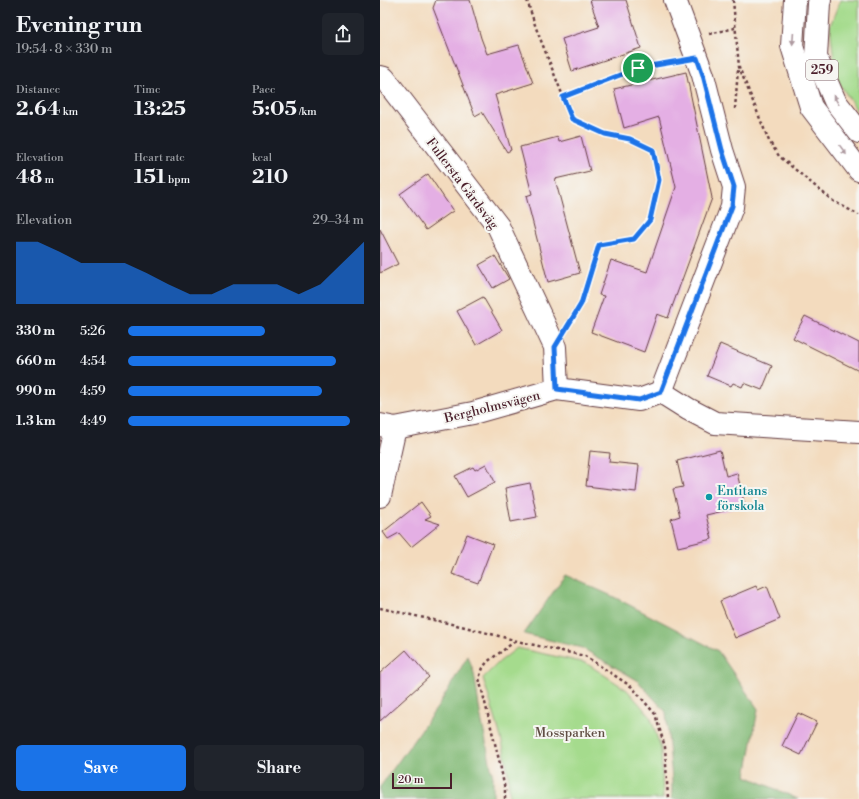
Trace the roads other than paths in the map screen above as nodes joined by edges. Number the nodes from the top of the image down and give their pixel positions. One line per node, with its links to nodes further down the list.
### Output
1 (675, 0): 8 (street)
2 (795, 0): 6 (street, one-way to 6)
3 (820, 0): 5 (street, 259, one-way to 3)
4 (380, 77): 7 (street, Fullersta Gårdsväg)
5 (859, 132)
6 (859, 170)
7 (557, 389): 8 (street, Bergholmsvägen); 9 (street, Bergholmsvägen)
8 (661, 392): 10 (street)
9 (388, 426): 11 (street)
10 (859, 432)
11 (383, 471): 12 (street)
12 (380, 496)

